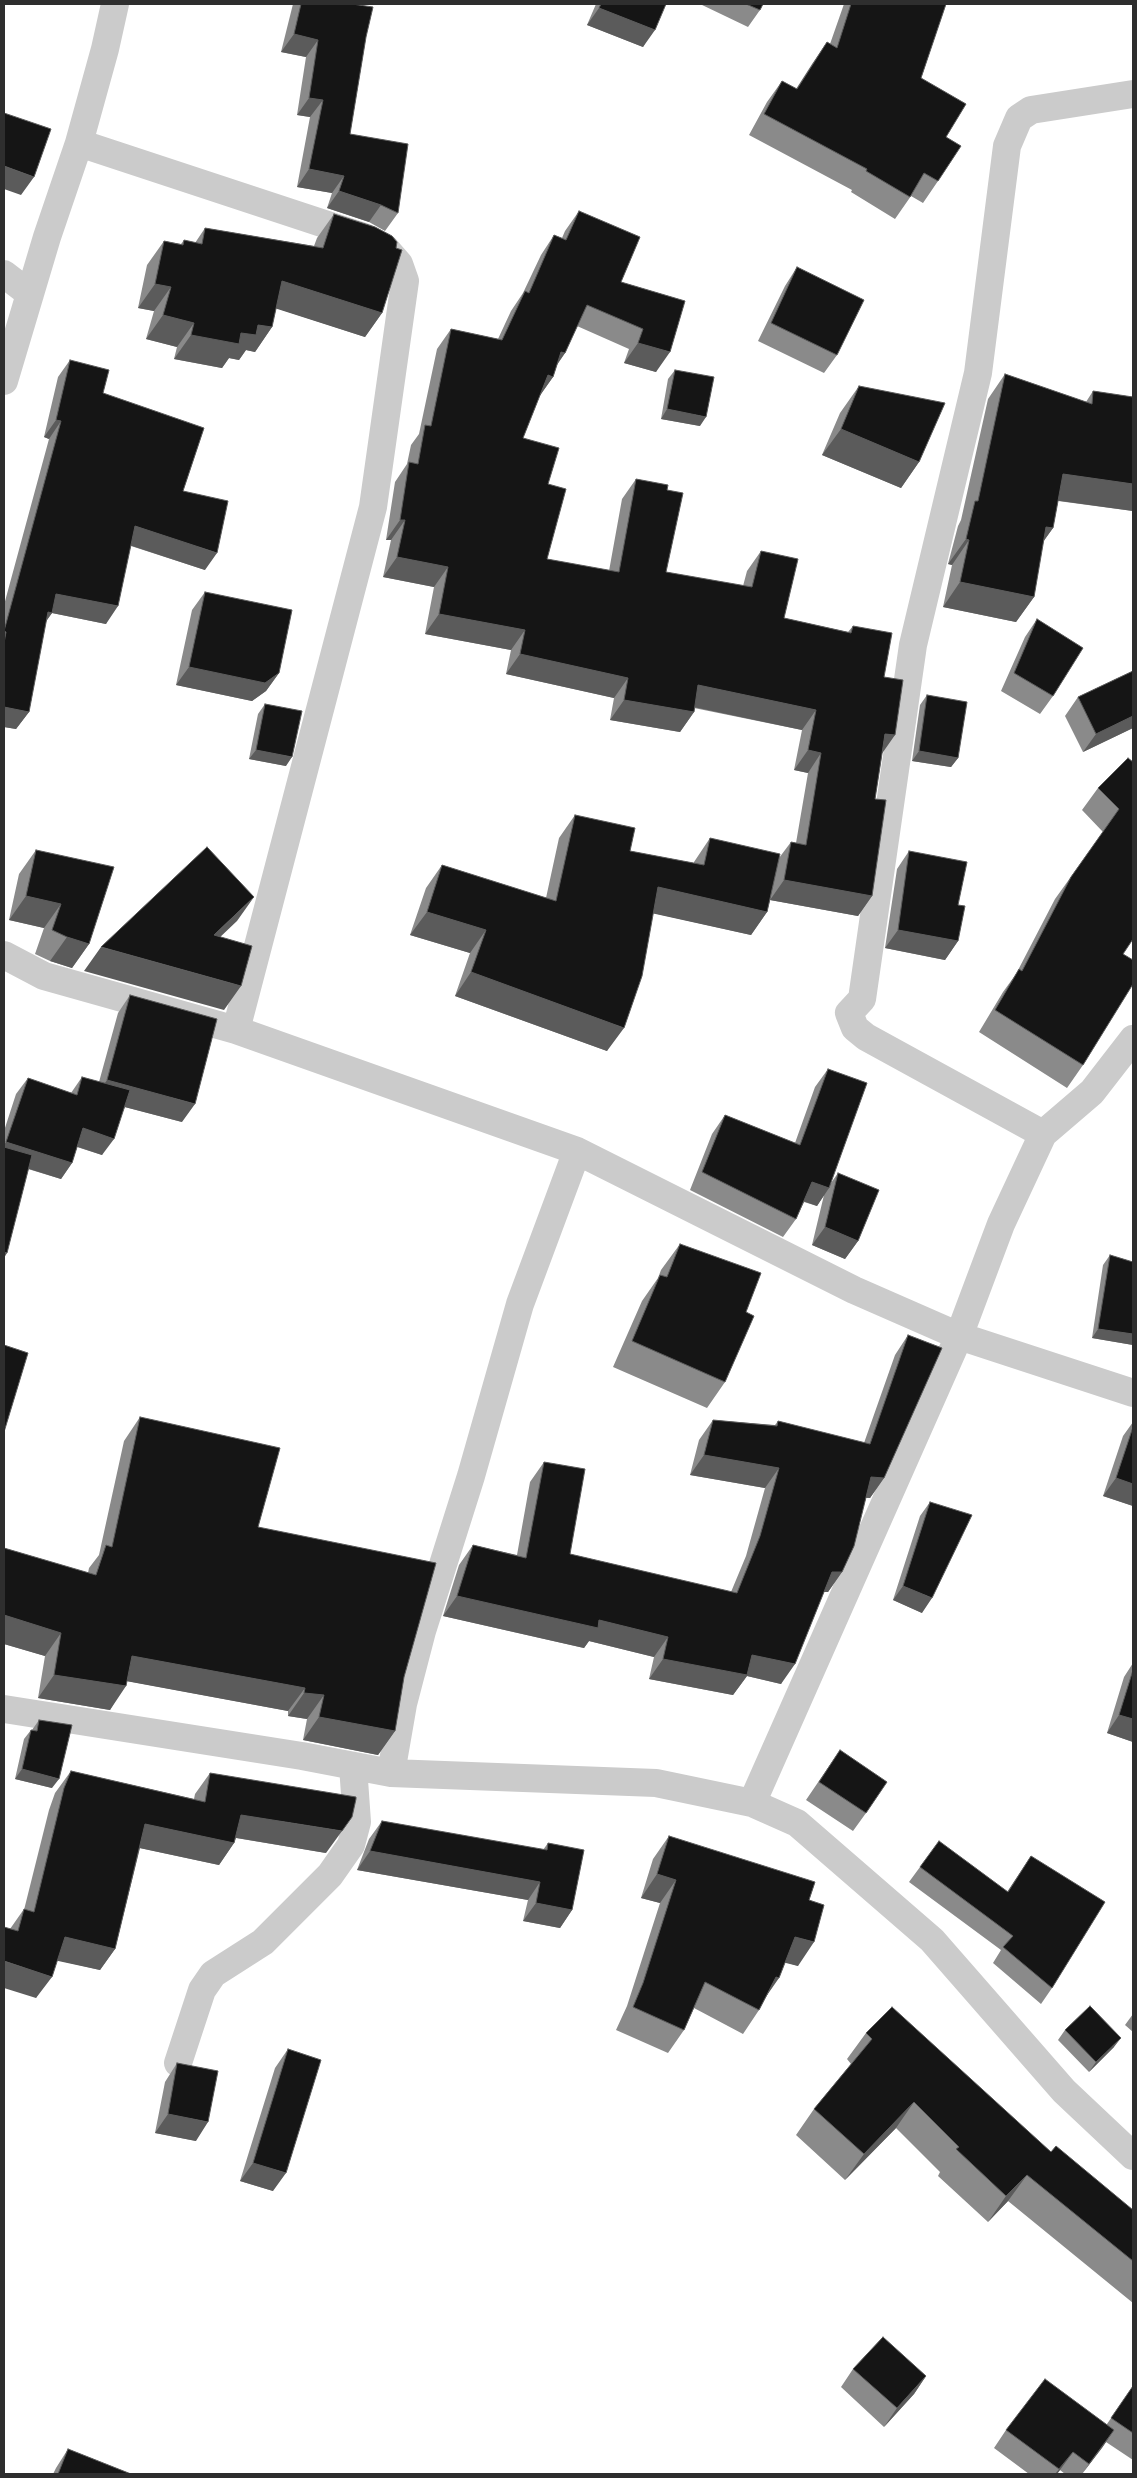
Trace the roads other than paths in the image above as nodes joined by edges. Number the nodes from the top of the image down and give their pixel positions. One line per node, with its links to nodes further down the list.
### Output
1 (115, 4): 3 (street)
2 (1133, 94): 10 (street)
3 (79, 143): 5 (street); 8 (street)
4 (4, 274): 5 (street)
5 (30, 294): 6 (street)
6 (4, 382)
7 (4, 956): 8 (street)
8 (236, 1030): 11 (street)
9 (1133, 1040): 10 (street)
10 (1043, 1134): 12 (street)
11 (577, 1151): 12 (street); 16 (street)
12 (959, 1336): 13 (street); 17 (street)
13 (1133, 1393)
14 (4, 1709): 15 (street)
15 (353, 1766): 16 (street); 18 (street)
16 (391, 1773): 17 (street)
17 (752, 1803): 19 (street)
18 (178, 2063)
19 (1133, 2156)

